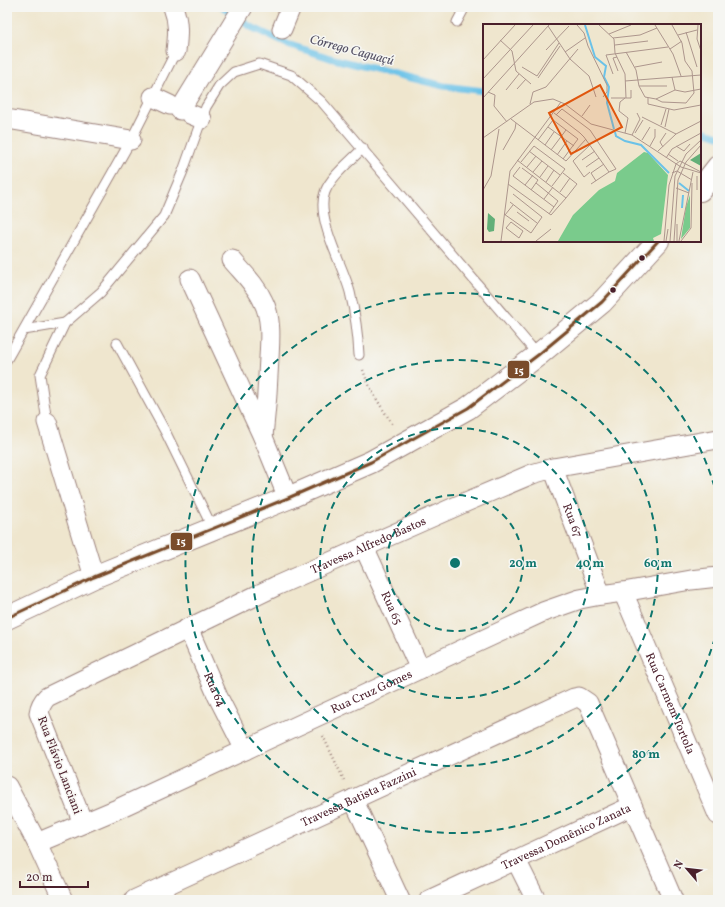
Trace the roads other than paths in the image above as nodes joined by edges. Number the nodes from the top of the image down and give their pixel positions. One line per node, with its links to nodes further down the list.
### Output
1 (173, 7): 7 (street)
2 (243, 7): 9 (street)
3 (291, 7): 6 (street)
4 (465, 7): 5 (lane)
5 (457, 22)
6 (282, 29)
7 (176, 51): 8 (lane)
8 (153, 97): 9 (street); 11 (lane)
9 (186, 112): 12 (lane); 16 (lane)
10 (7, 119): 11 (street)
11 (131, 140): 17 (lane)
12 (363, 148): 19 (lane); 20 (lane)
13 (657, 242): 20 (main road)
14 (232, 260): 23 (street)
15 (190, 279): 23 (street)
16 (65, 323): 17 (lane); 22 (lane)
17 (24, 330): 21 (lane)
18 (117, 343): 27 (lane)
19 (360, 355)
20 (538, 355): 26 (main road)
21 (7, 359)
22 (47, 422): 29 (street)
23 (263, 437): 26 (street)
24 (718, 440): 25 (street, Travessa Alfredo Bastos)
25 (553, 468): 28 (street, Travessa Alfredo Bastos); 32 (street, Rua 67)
26 (288, 498): 27 (main road)
27 (213, 529): 29 (main road)
28 (364, 547): 34 (street, Travessa Alfredo Bastos); 35 (street, Rua 65)
29 (94, 577): 33 (main road)
30 (718, 577): 31 (street, Rua Cruz Gomes)
31 (623, 592): 32 (street, Rua Cruz Gomes); 41 (street, Rua Carmem Tortola)
32 (601, 595): 35 (street, Rua Cruz Gomes)
33 (7, 618)
34 (188, 628): 36 (street, Travessa Alfredo Bastos); 37 (street, Rua 64)
35 (420, 669): 37 (street, Rua Cruz Gomes)
36 (40, 707): 42 (street, Rua Flávio Lanciani)
37 (245, 750): 42 (street, Rua Cruz Gomes)
38 (7, 786): 43 (street)
39 (353, 799): 40 (street, Travessa Batista Fazzini); 46 (street, Travessa Batista Fazzini); 47 (street)
40 (632, 806): 44 (street, Travessa Domênico Zanata); 50 (street, Travessa Domênico Zanata)
41 (718, 815)
42 (83, 823): 43 (street, Rua Cruz Gomes)
43 (36, 843): 45 (street)
44 (516, 860): 48 (street, Travessa Domênico Zanata); 49 (street)
45 (63, 900)
46 (134, 900)
47 (400, 900)
48 (429, 900)
49 (536, 900)
50 (673, 900)

